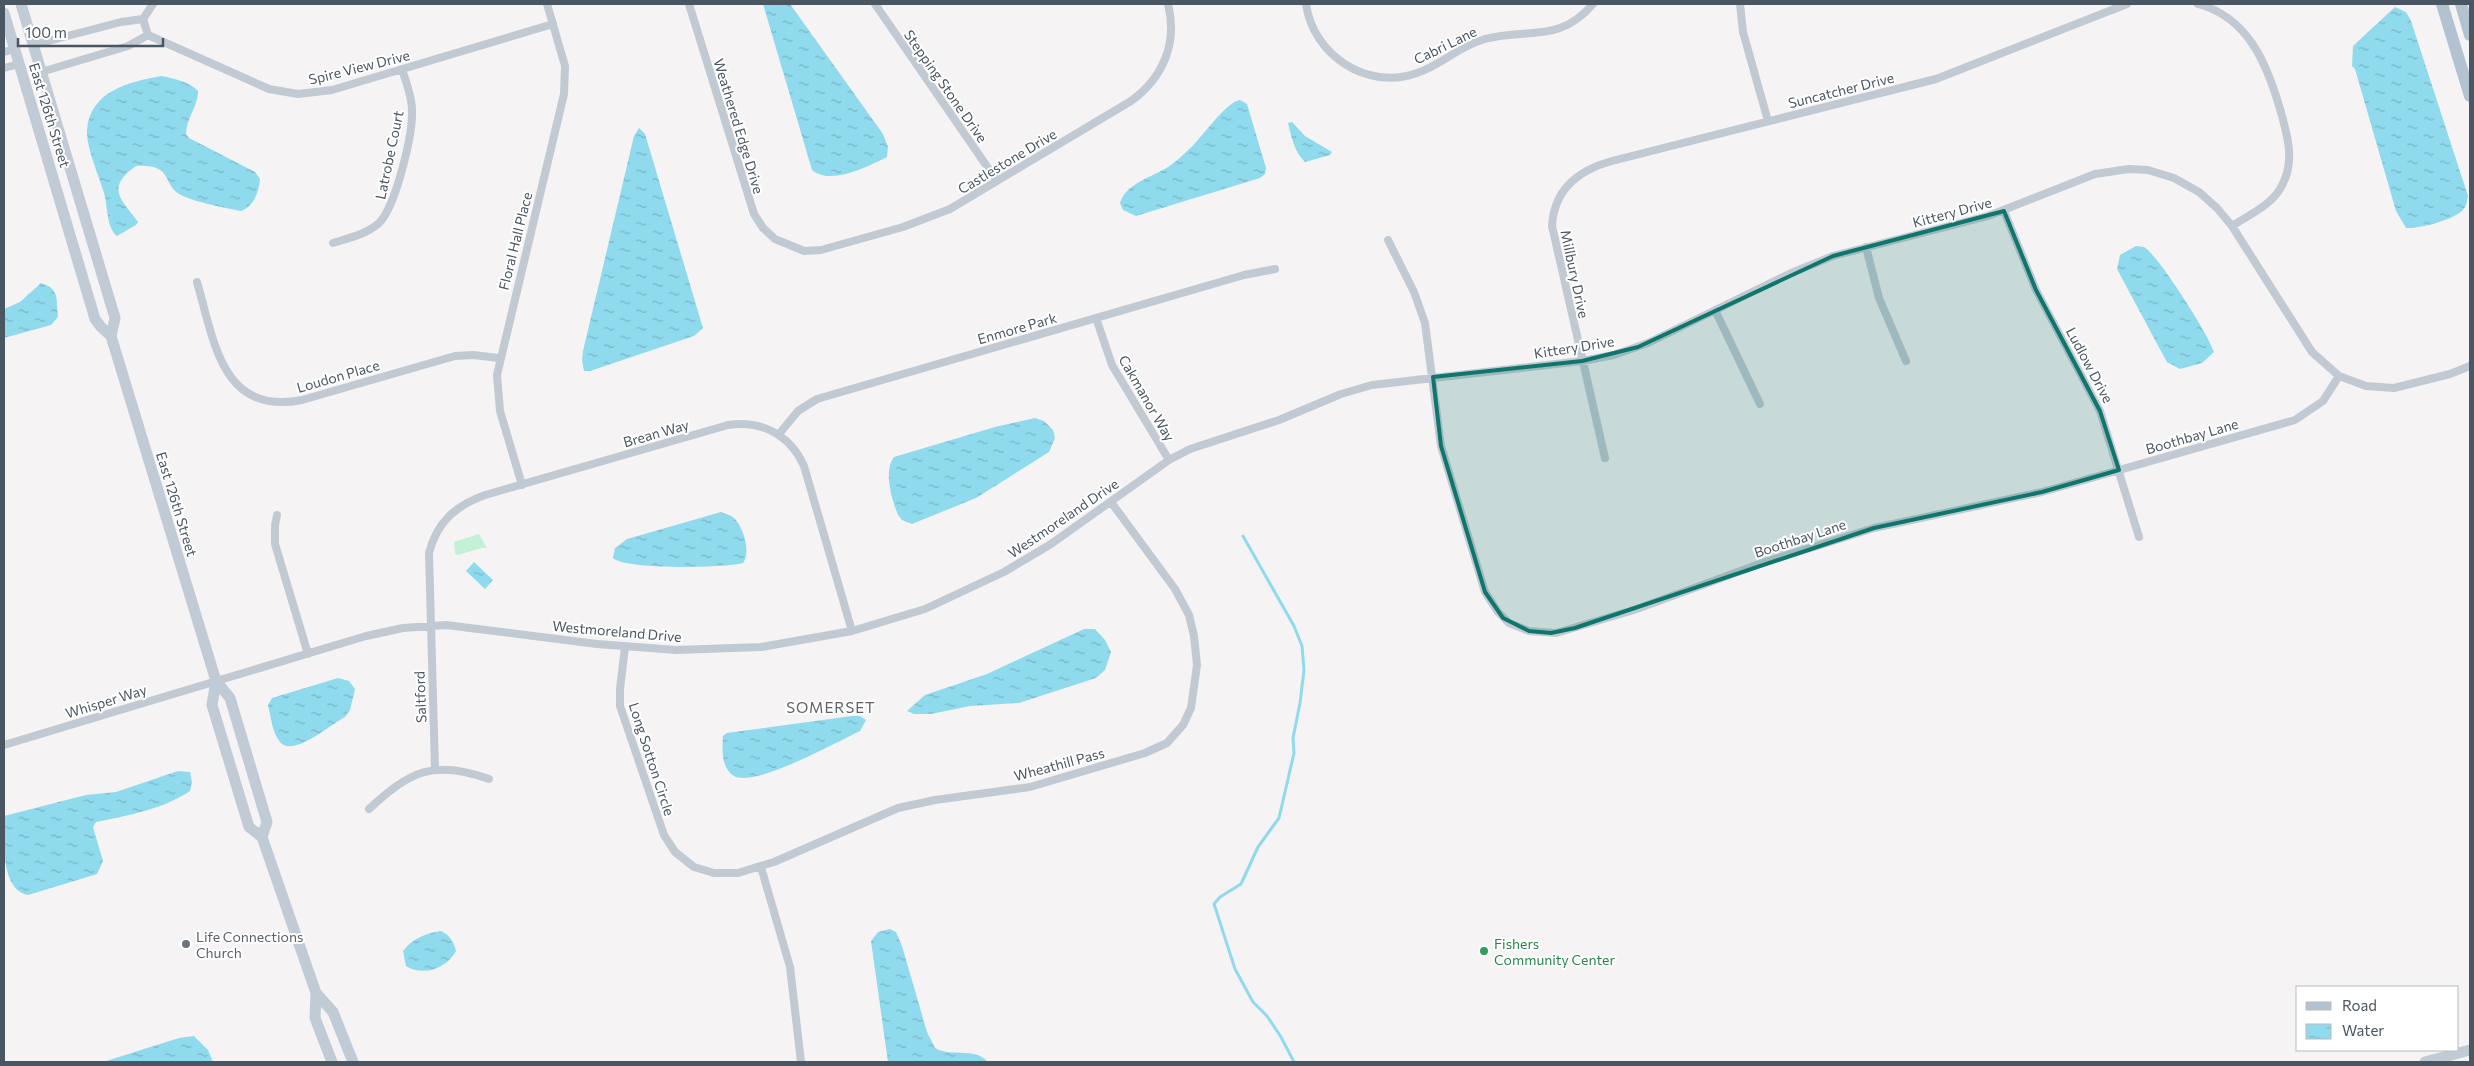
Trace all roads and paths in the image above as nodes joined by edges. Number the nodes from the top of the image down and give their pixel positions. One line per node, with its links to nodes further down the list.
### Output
1 (21, 4): 20 (main road, East 126th Street)
2 (153, 4): 16 (street)
3 (547, 4): 17 (street, Floral Hall Place)
4 (689, 4): 34 (street, Weathered Edge Drive)
5 (874, 4): 28 (street, Stepping Stone Drive)
6 (1168, 4): 28 (street, Castlestone Drive)
7 (1306, 4): 8 (street, Cabri Lane)
8 (1593, 4)
9 (1740, 4): 27 (street)
10 (2127, 4): 27 (street, Suncatcher Drive)
11 (2198, 4): 14 (street)
12 (2442, 4): 26 (main road)
13 (2461, 4): 19 (main road)
14 (2214, 6): 31 (street)
15 (4, 13): 21 (main road, East 126th Street)
16 (143, 19): 18 (street); 20 (street)
17 (553, 24): 24 (street, Spire View Drive); 41 (street, Floral Hall Place)
18 (148, 35): 24 (street, Spire View Drive); 25 (street)
19 (2470, 35)
20 (33, 45): 25 (main road, East 126th Street)
21 (9, 51): 22 (main road, East 126th Street)
22 (19, 64): 23 (street); 40 (main road, East 126th Street)
23 (4, 68)
24 (402, 69): 33 (street, Latrobe Court)
25 (41, 72): 40 (main road, East 126th Street)
26 (2470, 96)
27 (1768, 121): 29 (street, Suncatcher Drive)
28 (998, 182): 34 (street, Castlestone Drive)
29 (1563, 192): 42 (street, Millbury Drive)
30 (2004, 211): 31 (street, Kittery Drive); 35 (street, Kittery Drive); 52 (street, Ludlow Drive)
31 (2232, 226): 45 (street, Kittery Drive)
32 (1388, 240): 46 (street, Boothbay Lane)
33 (334, 243)
34 (784, 244)
35 (1866, 247): 38 (street, Kittery Drive); 43 (street)
36 (1275, 269): 39 (street, Enmore Park)
37 (197, 282): 41 (street, Loudon Place)
38 (1715, 310): 42 (street, Kittery Drive); 48 (street)
39 (1096, 318): 49 (street, Enmore Park); 51 (street, Cakmanor Way)
40 (111, 336): 61 (main road, East 126th Street)
41 (499, 358): 53 (street, Floral Hall Place)
42 (1582, 361): 46 (street, Kittery Drive); 50 (street, Millbury Drive)
43 (1906, 361)
44 (2470, 366): 45 (street, Kittery Drive)
45 (2339, 376): 52 (street, Boothbay Lane)
46 (1433, 377): 47 (street, Kittery Drive); 52 (street, Boothbay Lane)
47 (1354, 389): 51 (street, Westmoreland Drive)
48 (1760, 404)
49 (779, 434): 53 (street, Brean Way); 58 (street, Brean Way)
50 (1604, 458)
51 (1169, 460): 54 (street, Westmoreland Drive)
52 (2119, 470): 56 (street, Ludlow Drive)
53 (522, 485): 57 (street, Brean Way)
54 (1111, 502): 58 (street, Westmoreland Drive); 68 (street, Wheathill Pass)
55 (277, 515): 60 (street)
56 (2139, 537)
57 (431, 625): 59 (street, Westmoreland Drive); 60 (street, Westmoreland Drive); 63 (street, Saltford)
58 (852, 631): 59 (street, Westmoreland Drive)
59 (625, 647): 67 (street, Long Sotton Circle)
60 (308, 654): 61 (street, Westmoreland Drive)
61 (216, 681): 62 (street, Whisper Way); 66 (main road, East 126th Street); 66 (main road, East 126th Street)
62 (4, 745)
63 (434, 768): 64 (street); 65 (street)
64 (489, 779)
65 (369, 809)
66 (262, 838): 69 (main road, East 126th Street)
67 (694, 867): 68 (street, Wheathill Pass)
68 (761, 867): 73 (street)
69 (316, 993): 71 (main road, East 126th Street); 72 (main road, East 126th Street)
70 (2470, 1050): 74 (main road)
71 (332, 1062)
72 (353, 1062)
73 (800, 1062)
74 (2425, 1062)

